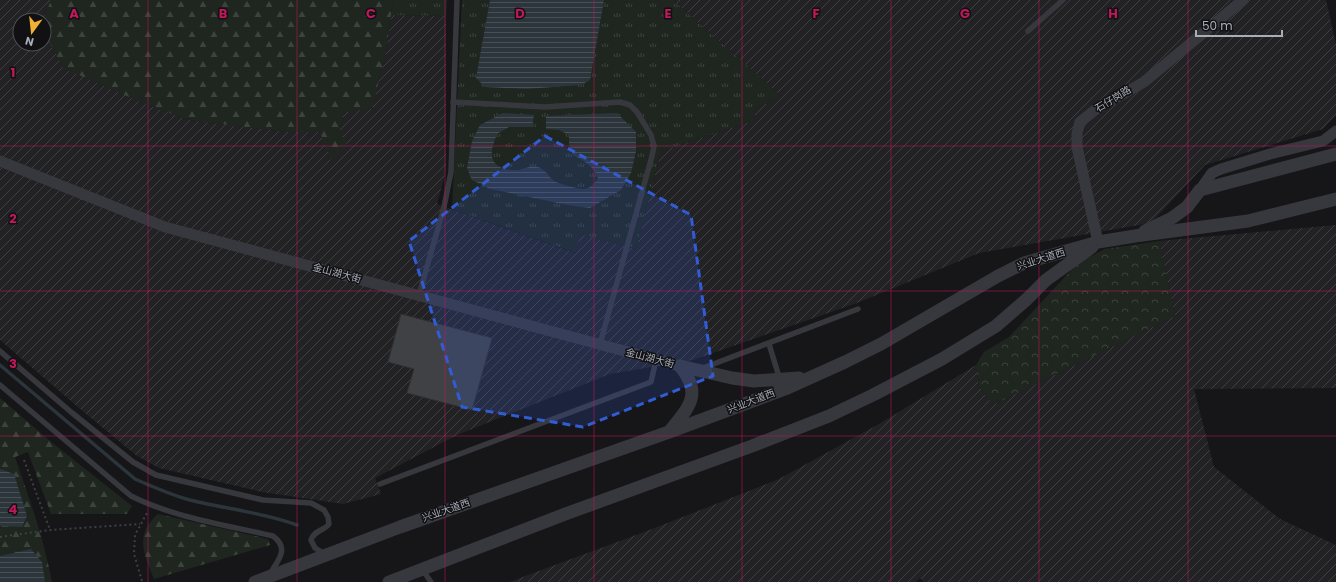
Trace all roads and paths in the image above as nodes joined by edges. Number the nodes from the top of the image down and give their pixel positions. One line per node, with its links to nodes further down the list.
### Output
1 (457, 0): 5 (lane)
2 (1063, 0): 4 (lane)
3 (1243, 0): 12 (street, 石仔岗路)
4 (1028, 31)
5 (453, 102): 13 (lane); 15 (lane)
6 (1336, 131): 9 (street)
7 (1336, 154): 9 (street)
8 (0, 161): 13 (street, 金山湖大街)
9 (1200, 190): 11 (street)
10 (1335, 199): 11 (street)
11 (1134, 236): 12 (street)
12 (1098, 242): 21 (street, 兴业大道西); 32 (street, 兴业大道西)
13 (419, 296): 15 (street, 金山湖大街)
14 (858, 309): 16 (lane)
15 (600, 344): 18 (street, 金山湖大街)
16 (769, 344): 20 (lane); 22 (lane)
17 (0, 351): 31 (lane)
18 (656, 360): 19 (street, 金山湖大街); 26 (lane)
19 (680, 366): 20 (street); 24 (street)
20 (698, 370): 22 (street)
21 (824, 371): 22 (street); 24 (street, 兴业大道西)
22 (780, 380)
23 (0, 385): 27 (lane)
24 (669, 432): 31 (street, 兴业大道西)
25 (24, 460): 29 (path)
26 (380, 484)
27 (151, 506): 28 (path); 33 (lane)
28 (140, 524): 29 (path); 34 (path)
29 (50, 530): 30 (path)
30 (0, 537)
31 (328, 555): 33 (street, 兴业大道西)
32 (422, 569): 36 (street, 兴业大道西); 37 (lane)
33 (267, 578): 35 (street, 兴业大道西)
34 (142, 582)
35 (255, 582)
36 (388, 582)
37 (432, 582)

